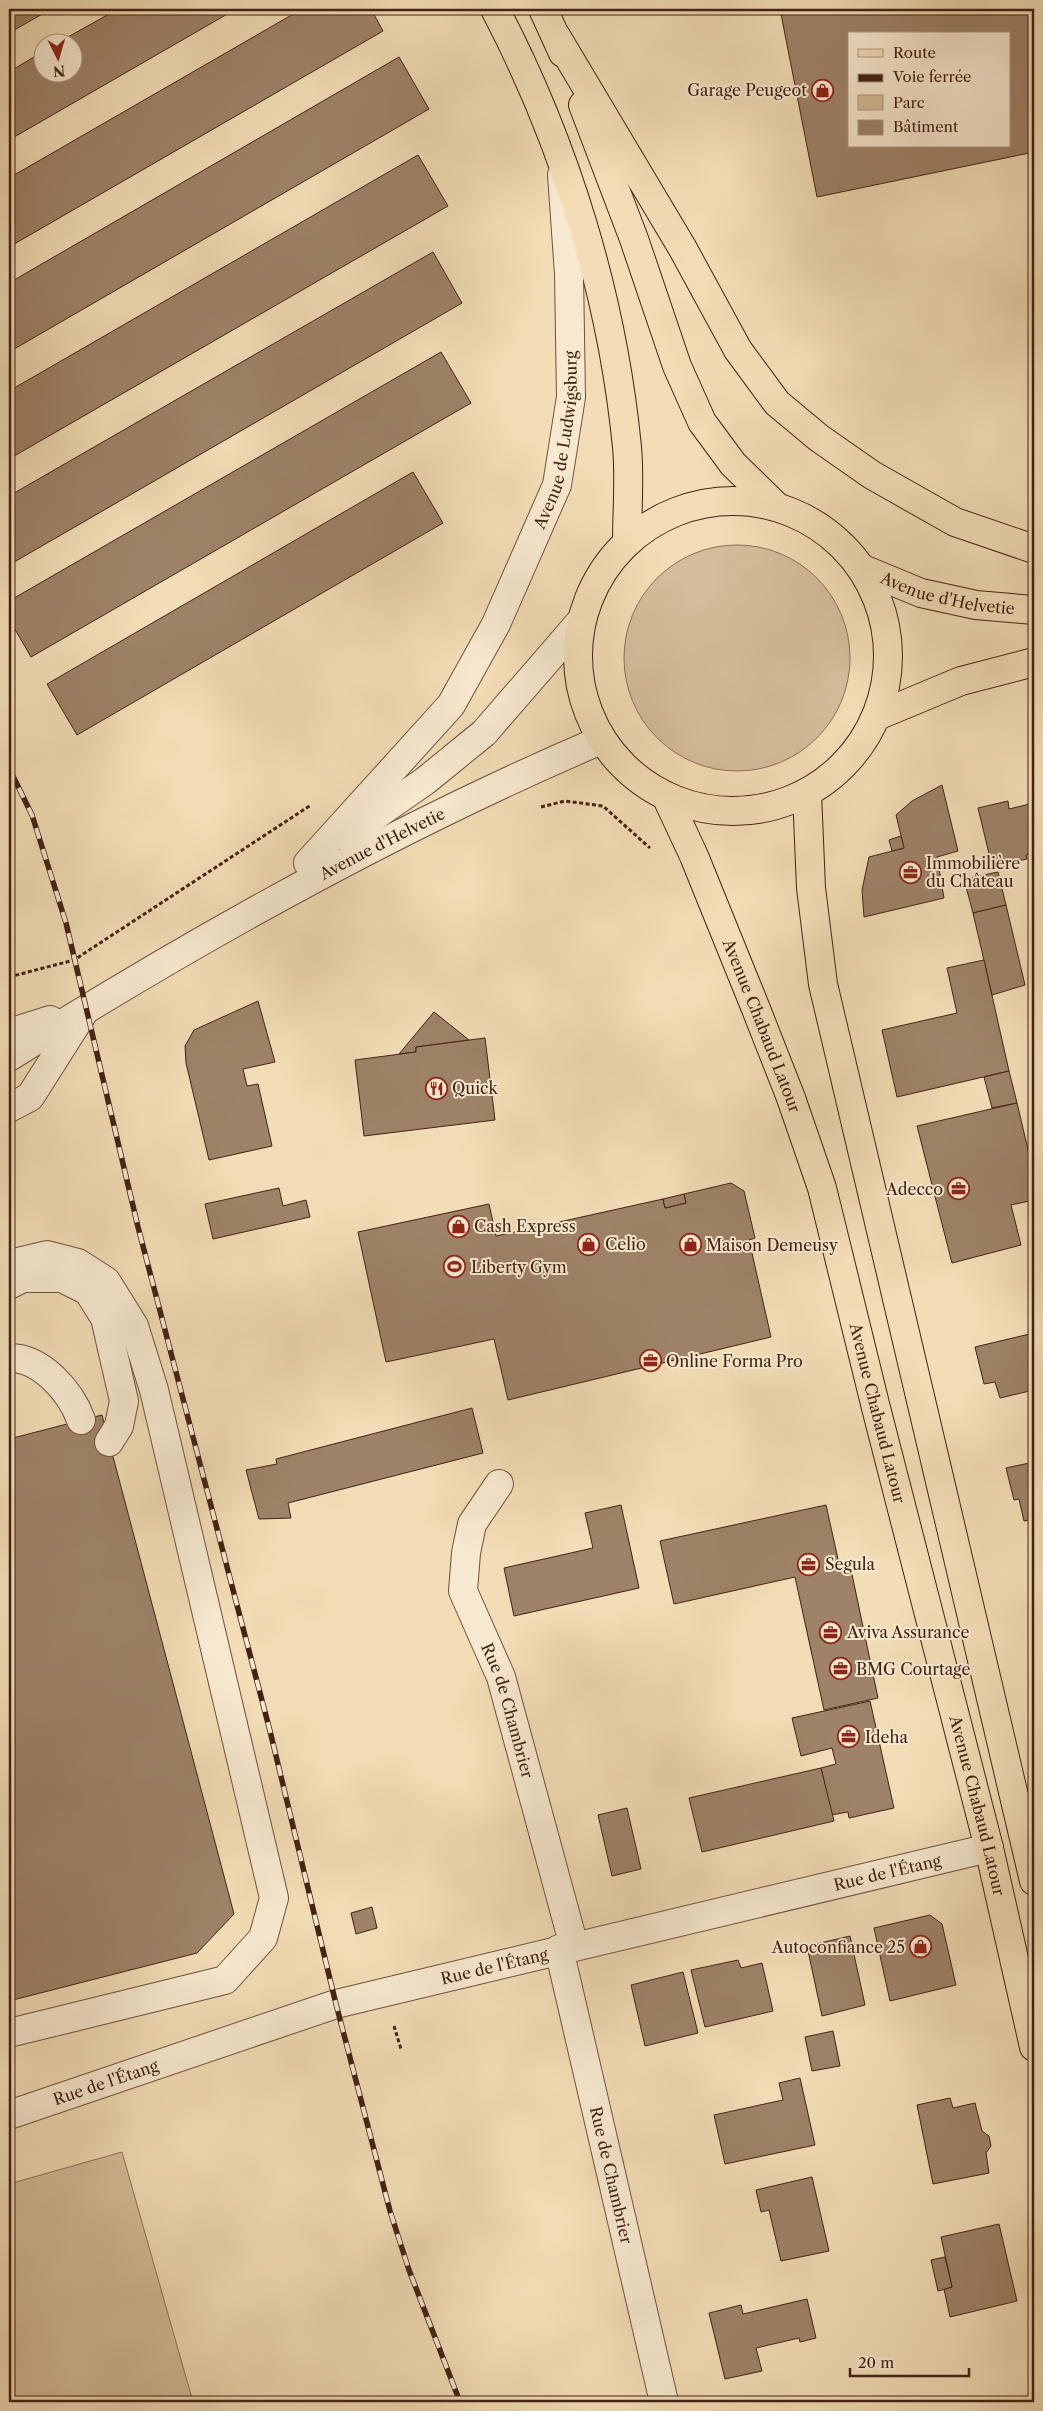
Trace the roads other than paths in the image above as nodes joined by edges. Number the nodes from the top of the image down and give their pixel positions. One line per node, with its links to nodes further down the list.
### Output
1 (495, 9): 4 (main road, Avenue de Ludwigsburg)
2 (543, 9): 3 (main road)
3 (556, 36): 5 (main road); 7 (main road)
4 (560, 152): 6 (main road, Avenue de Ludwigsburg); 12 (street, Avenue de Ludwigsburg)
5 (776, 506): 6 (main road); 8 (main road)
6 (628, 542): 10 (main road)
7 (1034, 549)
8 (863, 569): 9 (main road, Avenue d'Helvetie); 13 (main road)
9 (1034, 610)
10 (581, 620): 14 (main road); 17 (street, Avenue d'Helvetie)
11 (1034, 662): 13 (main road)
12 (451, 705): 17 (street, Avenue d'Helvetie)
13 (877, 716): 15 (main road)
14 (601, 740): 16 (main road); 18 (street, Avenue d'Helvetie)
15 (807, 793): 16 (main road); 29 (main road)
16 (666, 796): 30 (main road, Avenue Chabaud Latour)
17 (308, 863): 18 (street, Avenue d'Helvetie)
18 (169, 961): 19 (street, Avenue d'Helvetie)
19 (85, 1009): 20 (street, Avenue d'Helvetie); 21 (street, Avenue d'Helvetie); 22 (street)
20 (9, 1033)
21 (9, 1057)
22 (9, 1108)
23 (9, 1264): 33 (street)
24 (9, 1285): 27 (street)
25 (9, 1358): 26 (street)
26 (81, 1420)
27 (109, 1442)
28 (499, 1484): 32 (street, Rue de Chambrier)
29 (1030, 1841): 31 (main road)
30 (989, 1848): 32 (street, Rue de l'Étang); 34 (main road, Avenue Chabaud Latour)
31 (1034, 1881)
32 (566, 1948): 35 (street, Rue de l'Étang); 36 (street, Rue de Chambrier)
33 (9, 2034)
34 (1034, 2046)
35 (9, 2115)
36 (664, 2402)

